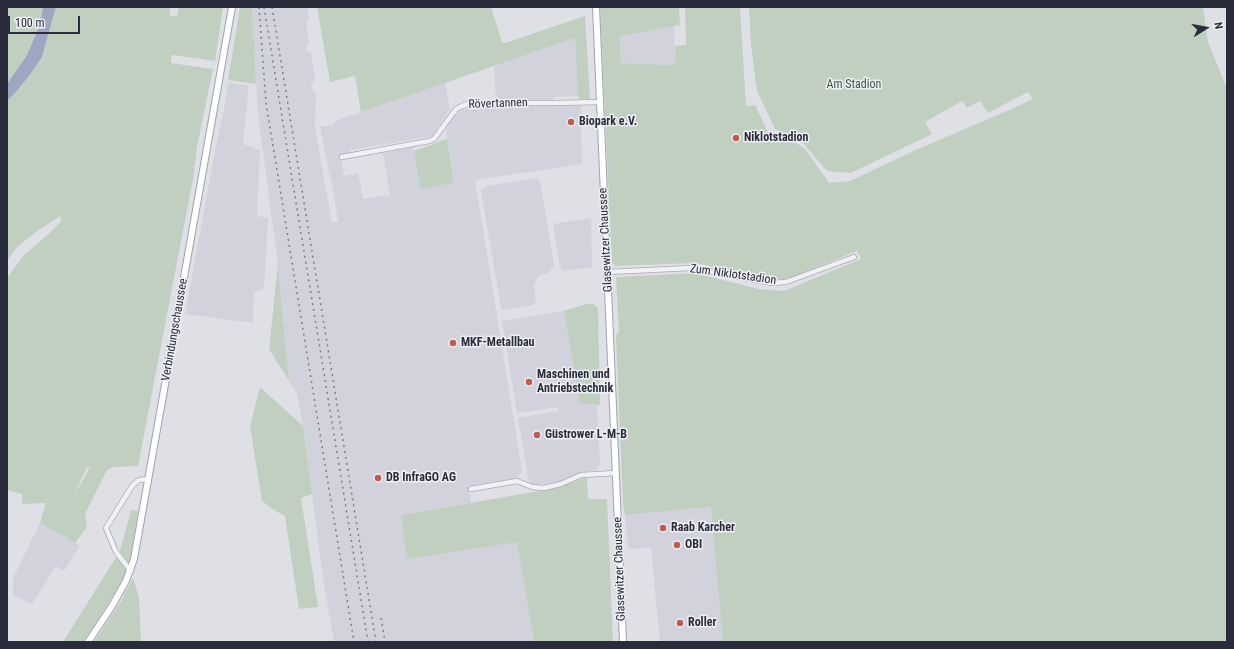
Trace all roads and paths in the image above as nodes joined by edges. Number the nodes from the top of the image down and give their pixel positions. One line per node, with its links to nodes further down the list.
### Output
1 (232, 7): 8 (main road, Verbindungschaussee)
2 (596, 7): 3 (main road, Glasewitzer Chaussee)
3 (599, 102): 4 (street, Rövertannen); 6 (main road, Glasewitzer Chaussee)
4 (342, 157)
5 (854, 257): 6 (street, Zum Niklotstadion)
6 (608, 272): 7 (main road, Glasewitzer Chaussee)
7 (616, 473): 9 (street); 12 (main road, Glasewitzer Chaussee)
8 (149, 479): 10 (main road, Verbindungschaussee); 10 (street)
9 (471, 489)
10 (130, 571): 11 (main road, Verbindungschaussee)
11 (88, 642)
12 (623, 642)

